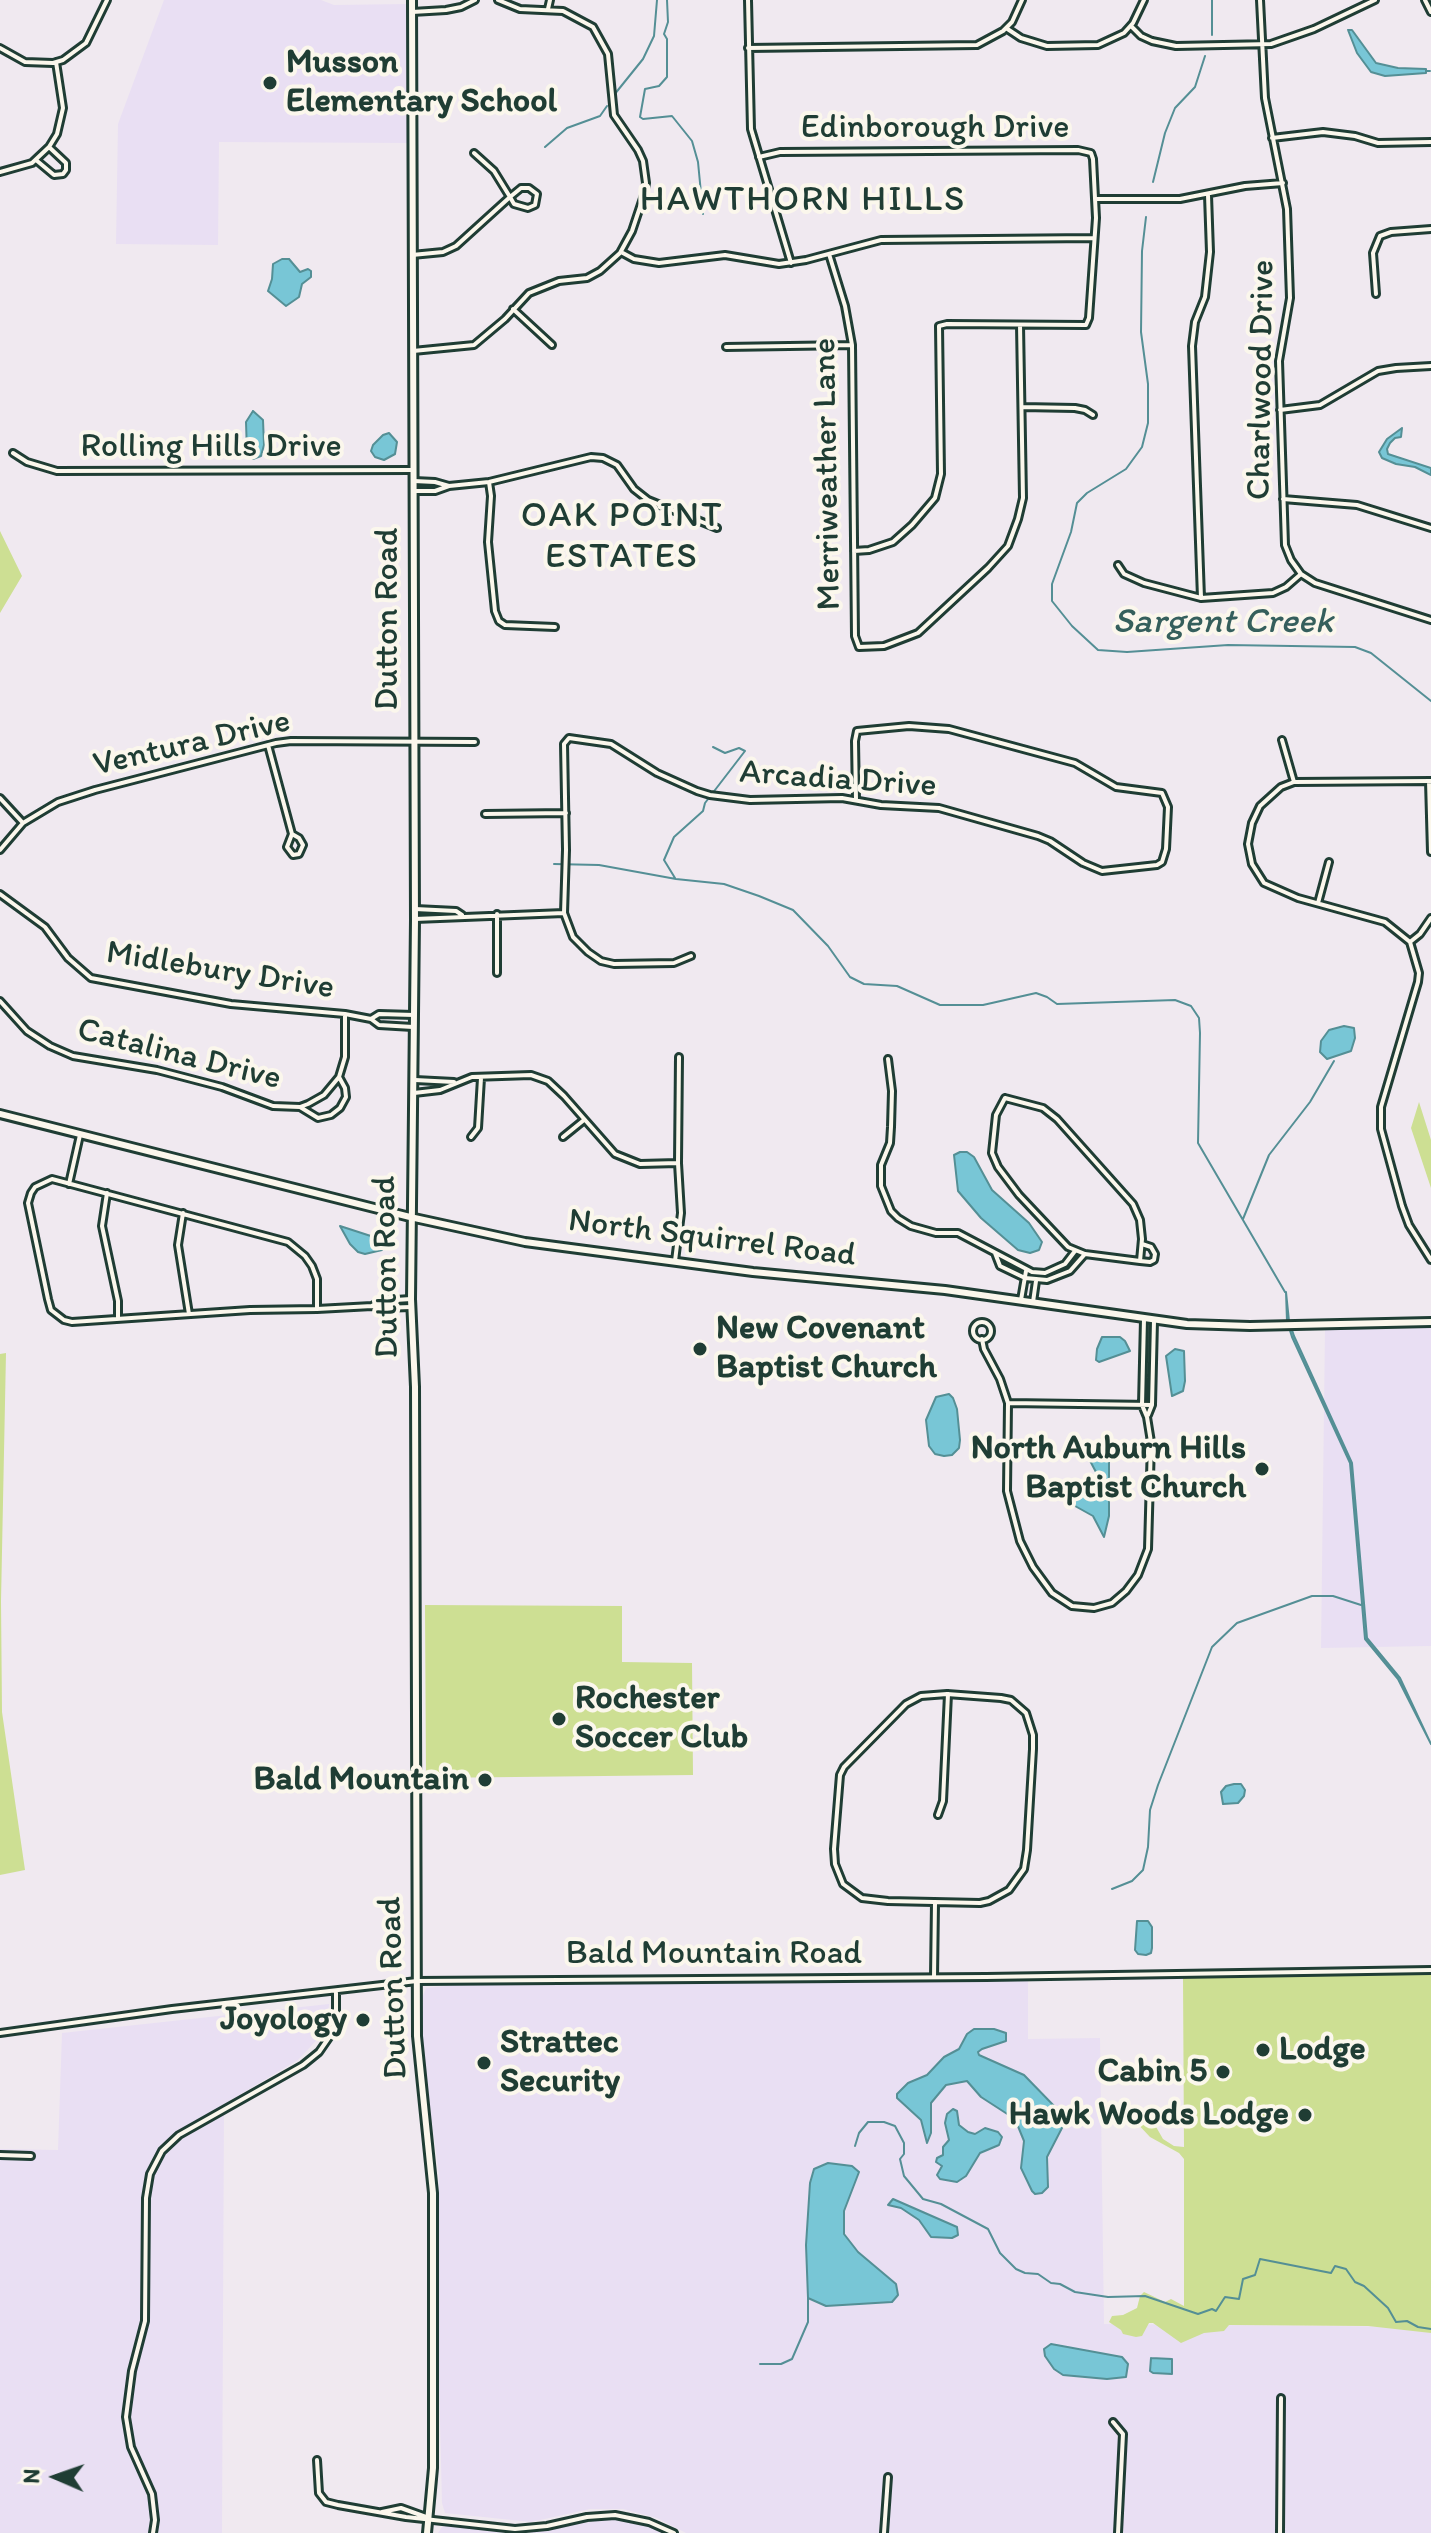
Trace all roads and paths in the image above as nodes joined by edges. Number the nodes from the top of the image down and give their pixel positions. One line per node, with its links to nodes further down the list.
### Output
1 (107, 0): 20 (street)
2 (412, 0): 13 (street, Dutton Road)
3 (475, 0): 13 (street)
4 (498, 0): 12 (street)
5 (550, 0): 12 (street)
6 (748, 0): 19 (street)
7 (1022, 0): 16 (street)
8 (1144, 0): 15 (street)
9 (1260, 0): 17 (street)
10 (1375, 0): 17 (street)
11 (1425, 0): 14 (street)
12 (548, 9): 34 (street)
13 (412, 12): 36 (street, Dutton Road)
14 (1431, 12)
15 (1131, 26): 16 (street); 17 (street)
16 (1006, 28): 19 (street)
17 (1262, 44): 21 (street)
18 (0, 48): 20 (street)
19 (748, 48): 25 (street)
20 (56, 62): 23 (street)
21 (1272, 138): 22 (street); 28 (street, Charlwood Drive)
22 (1431, 142)
23 (49, 147): 26 (street); 26 (street)
24 (474, 153): 30 (street)
25 (759, 157): 31 (street, Edinborough Drive); 37 (street)
26 (36, 160): 27 (street)
27 (0, 172)
28 (1283, 183): 29 (street); 47 (street, Charlwood Drive)
29 (1208, 195): 31 (street); 63 (street)
30 (510, 197): 30 (street); 36 (street)
31 (1096, 199): 33 (street, Edinborough Drive)
32 (1431, 229): 38 (street)
33 (1093, 238): 35 (street); 40 (street, Edinborough Drive)
34 (621, 252): 37 (street); 39 (street)
35 (829, 254): 37 (street); 42 (street, Merriweather Lane)
36 (412, 255): 44 (street, Dutton Road)
37 (791, 263)
38 (1376, 294)
39 (513, 309): 41 (street); 44 (street)
40 (1020, 325): 46 (street); 60 (street, Edinborough Drive)
41 (552, 345)
42 (852, 345): 43 (street); 60 (street, Merriweather Lane)
43 (726, 347)
44 (413, 351): 50 (street, Dutton Road)
45 (1431, 366): 47 (street)
46 (1022, 407): 48 (street); 60 (street, Merriweather Lane)
47 (1280, 410): 57 (street, Charlwood Drive)
48 (1093, 415)
49 (13, 453): 50 (street, Rolling Hills Drive)
50 (413, 470): 51 (street, Dutton Road)
51 (414, 481): 52 (street); 55 (street, Dutton Road)
52 (435, 482): 54 (street); 56 (street)
53 (489, 482): 54 (street); 58 (street); 65 (street)
54 (449, 486): 56 (street)
55 (414, 491): 56 (street); 67 (street, Dutton Road)
56 (435, 491)
57 (1283, 499): 59 (street); 62 (street, Charlwood Drive)
58 (717, 528)
59 (1431, 528)
60 (854, 551)
61 (1118, 565): 63 (street)
62 (1301, 574): 63 (street); 64 (street)
63 (1201, 598)
64 (1431, 620)
65 (555, 627)
66 (1282, 740): 71 (street)
67 (415, 742): 68 (street, Ventura Drive); 69 (street, Ventura Drive); 83 (street, Dutton Road)
68 (475, 742)
69 (268, 745): 76 (street, Ventura Drive); 77 (street)
70 (1430, 781): 71 (street); 79 (street)
71 (1294, 782): 82 (street)
72 (0, 798): 76 (street)
73 (856, 800): 73 (street, Arcadia Drive); 74 (street, Arcadia Drive)
74 (566, 813): 75 (street); 84 (street)
75 (485, 814)
76 (23, 823): 78 (street, Ventura Drive)
77 (292, 834): 77 (street)
78 (0, 850)
79 (1431, 852)
80 (1329, 862): 82 (street)
81 (0, 894): 93 (street, Midlebury Drive)
82 (1318, 903): 89 (street)
83 (415, 909): 86 (street); 88 (street, Dutton Road)
84 (564, 913): 85 (street); 90 (street)
85 (497, 914): 86 (street); 91 (street)
86 (462, 915): 88 (street)
87 (1431, 918): 89 (street)
88 (415, 919): 94 (street, Dutton Road)
89 (1410, 942): 119 (street)
90 (691, 956)
91 (497, 973)
92 (0, 1001): 104 (street, Catalina Drive)
93 (345, 1014): 95 (street, Midlebury Drive); 99 (street)
94 (414, 1015): 95 (street, Midlebury Drive); 96 (street, Dutton Road)
95 (371, 1019): 96 (street, Midlebury Drive)
96 (414, 1027): 101 (street, Dutton Road)
97 (679, 1057): 110 (street)
98 (888, 1059): 116 (street)
99 (339, 1077): 104 (street, Catalina Drive); 104 (street)
100 (481, 1077): 102 (street); 106 (street); 108 (street)
101 (414, 1080): 102 (street); 103 (street, Dutton Road)
102 (456, 1082): 103 (street)
103 (414, 1093): 114 (street, Dutton Road)
104 (300, 1107)
105 (0, 1114): 107 (street, North Squirrel Road)
106 (584, 1120): 109 (street); 110 (street)
107 (81, 1133): 111 (street); 114 (street, North Squirrel Road)
108 (471, 1137)
109 (563, 1137)
110 (678, 1163): 120 (street)
111 (69, 1184): 112 (street); 131 (street)
112 (107, 1193): 113 (street); 131 (street)
113 (183, 1213): 129 (street); 130 (street)
114 (410, 1217): 120 (street, North Squirrel Road); 128 (street, Dutton Road)
115 (1142, 1244): 117 (street); 121 (street); 121 (street)
116 (994, 1251): 122 (street); 124 (street)
117 (1076, 1251): 118 (street); 123 (street)
118 (1085, 1254): 121 (street); 125 (street)
119 (1431, 1260)
120 (675, 1261): 126 (street, North Squirrel Road)
121 (1140, 1261)
122 (1026, 1271): 123 (street); 124 (street)
123 (1037, 1272): 125 (street)
124 (1025, 1278): 125 (street); 126 (street)
125 (1036, 1280): 127 (street)
126 (1021, 1301): 127 (street, North Squirrel Road)
127 (1033, 1302): 132 (street, North Squirrel Road)
128 (411, 1303): 129 (street); 147 (street, Dutton Road)
129 (317, 1309): 130 (street)
130 (189, 1314): 131 (street)
131 (118, 1319)
132 (1144, 1319): 133 (street, North Squirrel Road); 136 (street)
133 (1154, 1321): 134 (street, North Squirrel Road); 137 (street)
134 (1431, 1322)
135 (982, 1339): 135 (street); 138 (street)
136 (1143, 1364): 137 (street); 139 (street)
137 (1153, 1364): 140 (street)
138 (1008, 1403): 139 (street); 141 (street)
139 (1142, 1405): 140 (street); 141 (street)
140 (1152, 1405): 141 (street)
141 (1147, 1417)
142 (948, 1694): 143 (street); 144 (street); 144 (street)
143 (938, 1815)
144 (935, 1903): 146 (street)
145 (1431, 1970): 146 (street, Bald Mountain Road)
146 (934, 1978): 147 (street, Bald Mountain Road)
147 (417, 1981): 148 (street, Bald Mountain Road); 156 (street, Dutton Road)
148 (336, 1992): 149 (street, Bald Mountain Road); 157 (street)
149 (0, 2033)
150 (0, 2155): 151 (street)
151 (31, 2156)
152 (1281, 2398): 162 (street)
153 (1113, 2422): 161 (street)
154 (317, 2460): 156 (street)
155 (888, 2477): 160 (street)
156 (428, 2518): 158 (street, Dutton Road); 159 (street)
157 (153, 2533)
158 (427, 2533)
159 (674, 2533)
160 (884, 2533)
161 (1118, 2533)
162 (1280, 2533)

